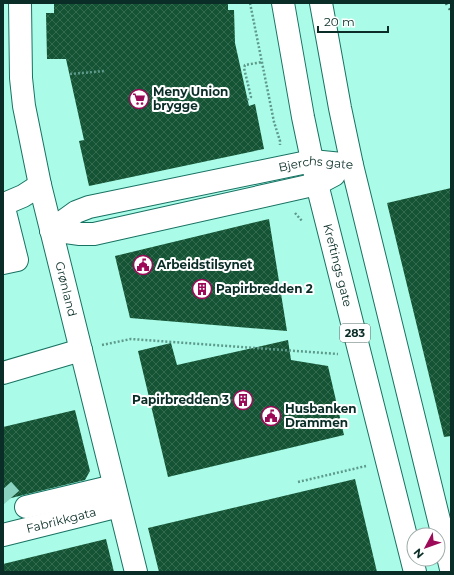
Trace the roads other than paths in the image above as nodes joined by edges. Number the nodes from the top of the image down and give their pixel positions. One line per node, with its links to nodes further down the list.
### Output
1 (20, 3): 7 (street, Grønland)
2 (283, 3): 4 (street, Kreftings gate / 283)
3 (321, 3): 5 (street)
4 (312, 161): 5 (street, Bjerchs gate); 6 (street, Kreftings gate / 283); 9 (street, Bjerchs gate)
5 (352, 165): 6 (street, Bjerchs gate); 16 (street)
6 (317, 184): 9 (street, Bjerchs gate); 18 (street, Kreftings gate / 283)
7 (40, 185): 8 (street); 9 (street, Grønland)
8 (3, 204): 10 (street)
9 (52, 230): 11 (street, Grønland)
10 (3, 263)
11 (81, 350): 12 (street); 13 (street, Grønland)
12 (3, 373)
13 (117, 496): 14 (street, Fabrikkgata); 14 (street); 17 (street, Grønland)
14 (35, 527): 15 (street, Fabrikkgata)
15 (3, 535)
16 (451, 570)
17 (136, 572)
18 (415, 572)

